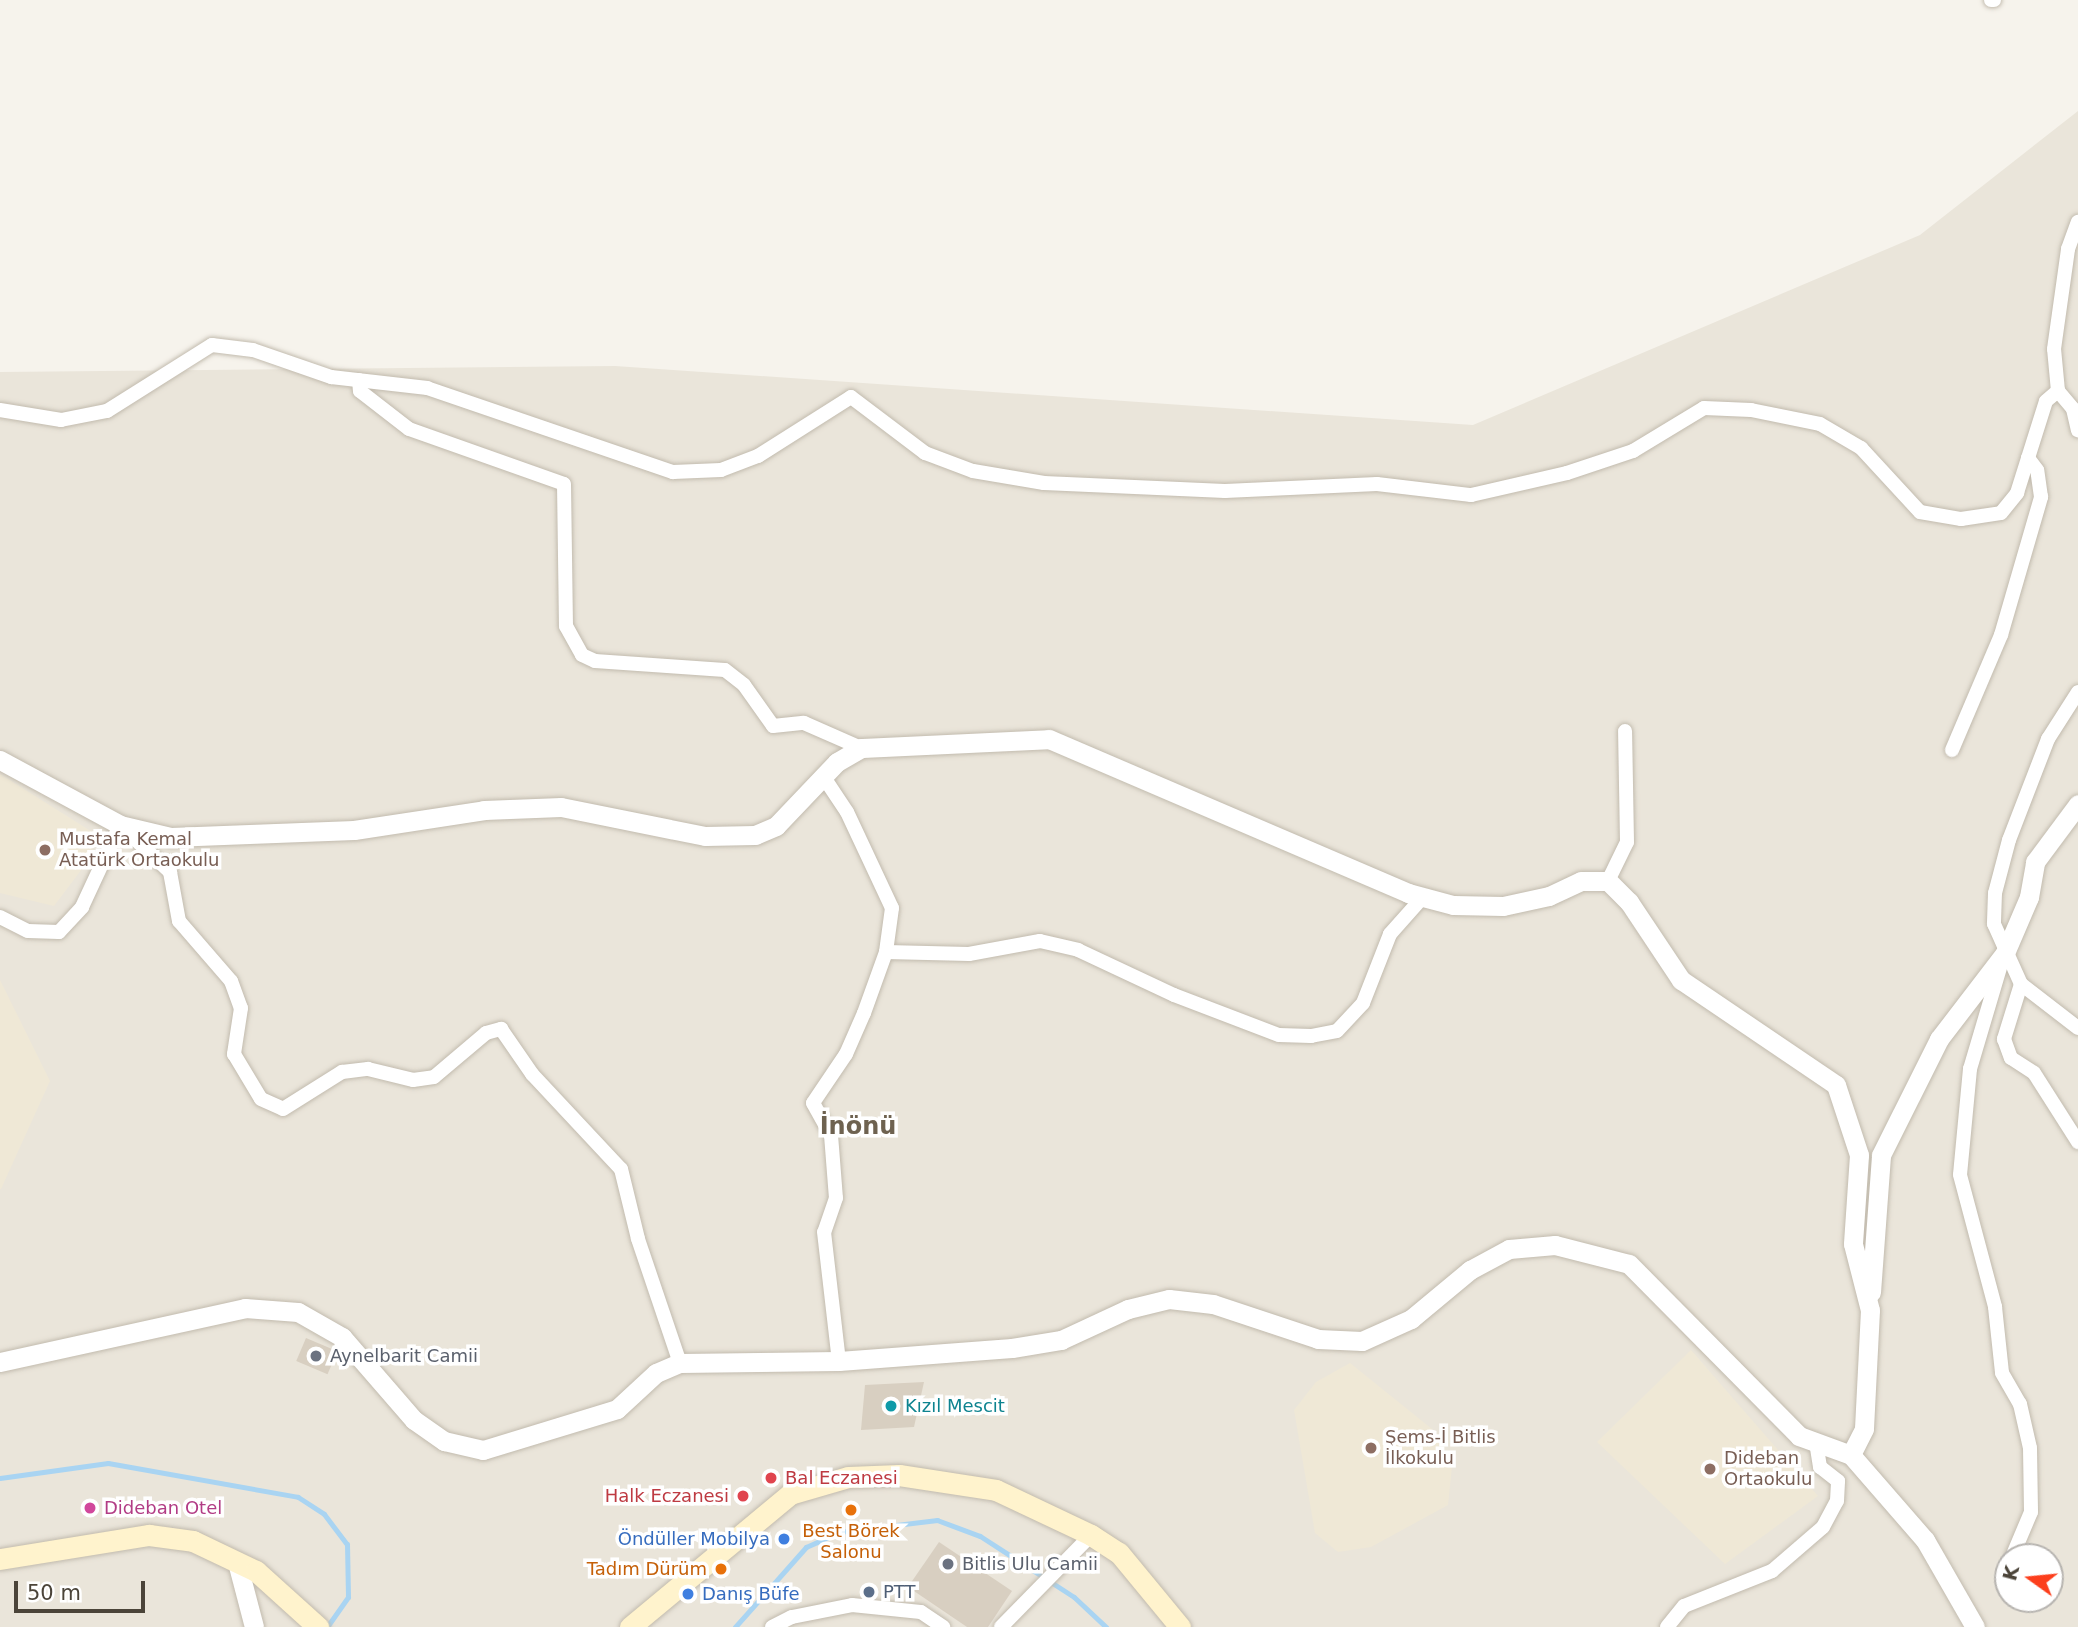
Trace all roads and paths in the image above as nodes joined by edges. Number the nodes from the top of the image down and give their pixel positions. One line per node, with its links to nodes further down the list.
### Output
1 (2078, 222): 3 (street)
2 (359, 380): 4 (street); 6 (street); 9 (street)
3 (2058, 391): 5 (street); 6 (street)
4 (0, 410)
5 (2078, 430)
6 (2028, 458): 10 (street)
7 (2078, 692): 19 (street)
8 (1625, 731): 15 (street)
9 (861, 748): 12 (street); 16 (street)
10 (1952, 750)
11 (0, 760): 14 (street)
12 (823, 776): 14 (street); 18 (street)
13 (2078, 804): 19 (street)
14 (120, 825): 17 (street); 26 (street)
15 (1608, 881): 16 (street); 23 (street)
16 (1423, 897): 18 (street)
17 (0, 917)
18 (887, 952): 24 (street)
19 (2005, 953): 20 (street); 23 (street); 30 (street)
20 (2021, 984): 21 (street); 22 (street)
21 (2078, 1028)
22 (2078, 1142)
23 (1870, 1310): 28 (street)
24 (839, 1361): 26 (street); 27 (street)
25 (0, 1362): 26 (street)
26 (680, 1363)
27 (1816, 1443): 28 (street); 40 (street)
28 (1851, 1455): 41 (street)
29 (1091, 1535): 35 (main road); 38 (street); 39 (main road)
30 (2018, 1543)
31 (0, 1559): 32 (main road)
32 (237, 1562): 33 (main road); 34 (street)
33 (315, 1625)
34 (254, 1627)
35 (629, 1627)
36 (772, 1627): 37 (street)
37 (943, 1627)
38 (1001, 1627)
39 (1180, 1627)
40 (1667, 1627)
41 (1975, 1627)

